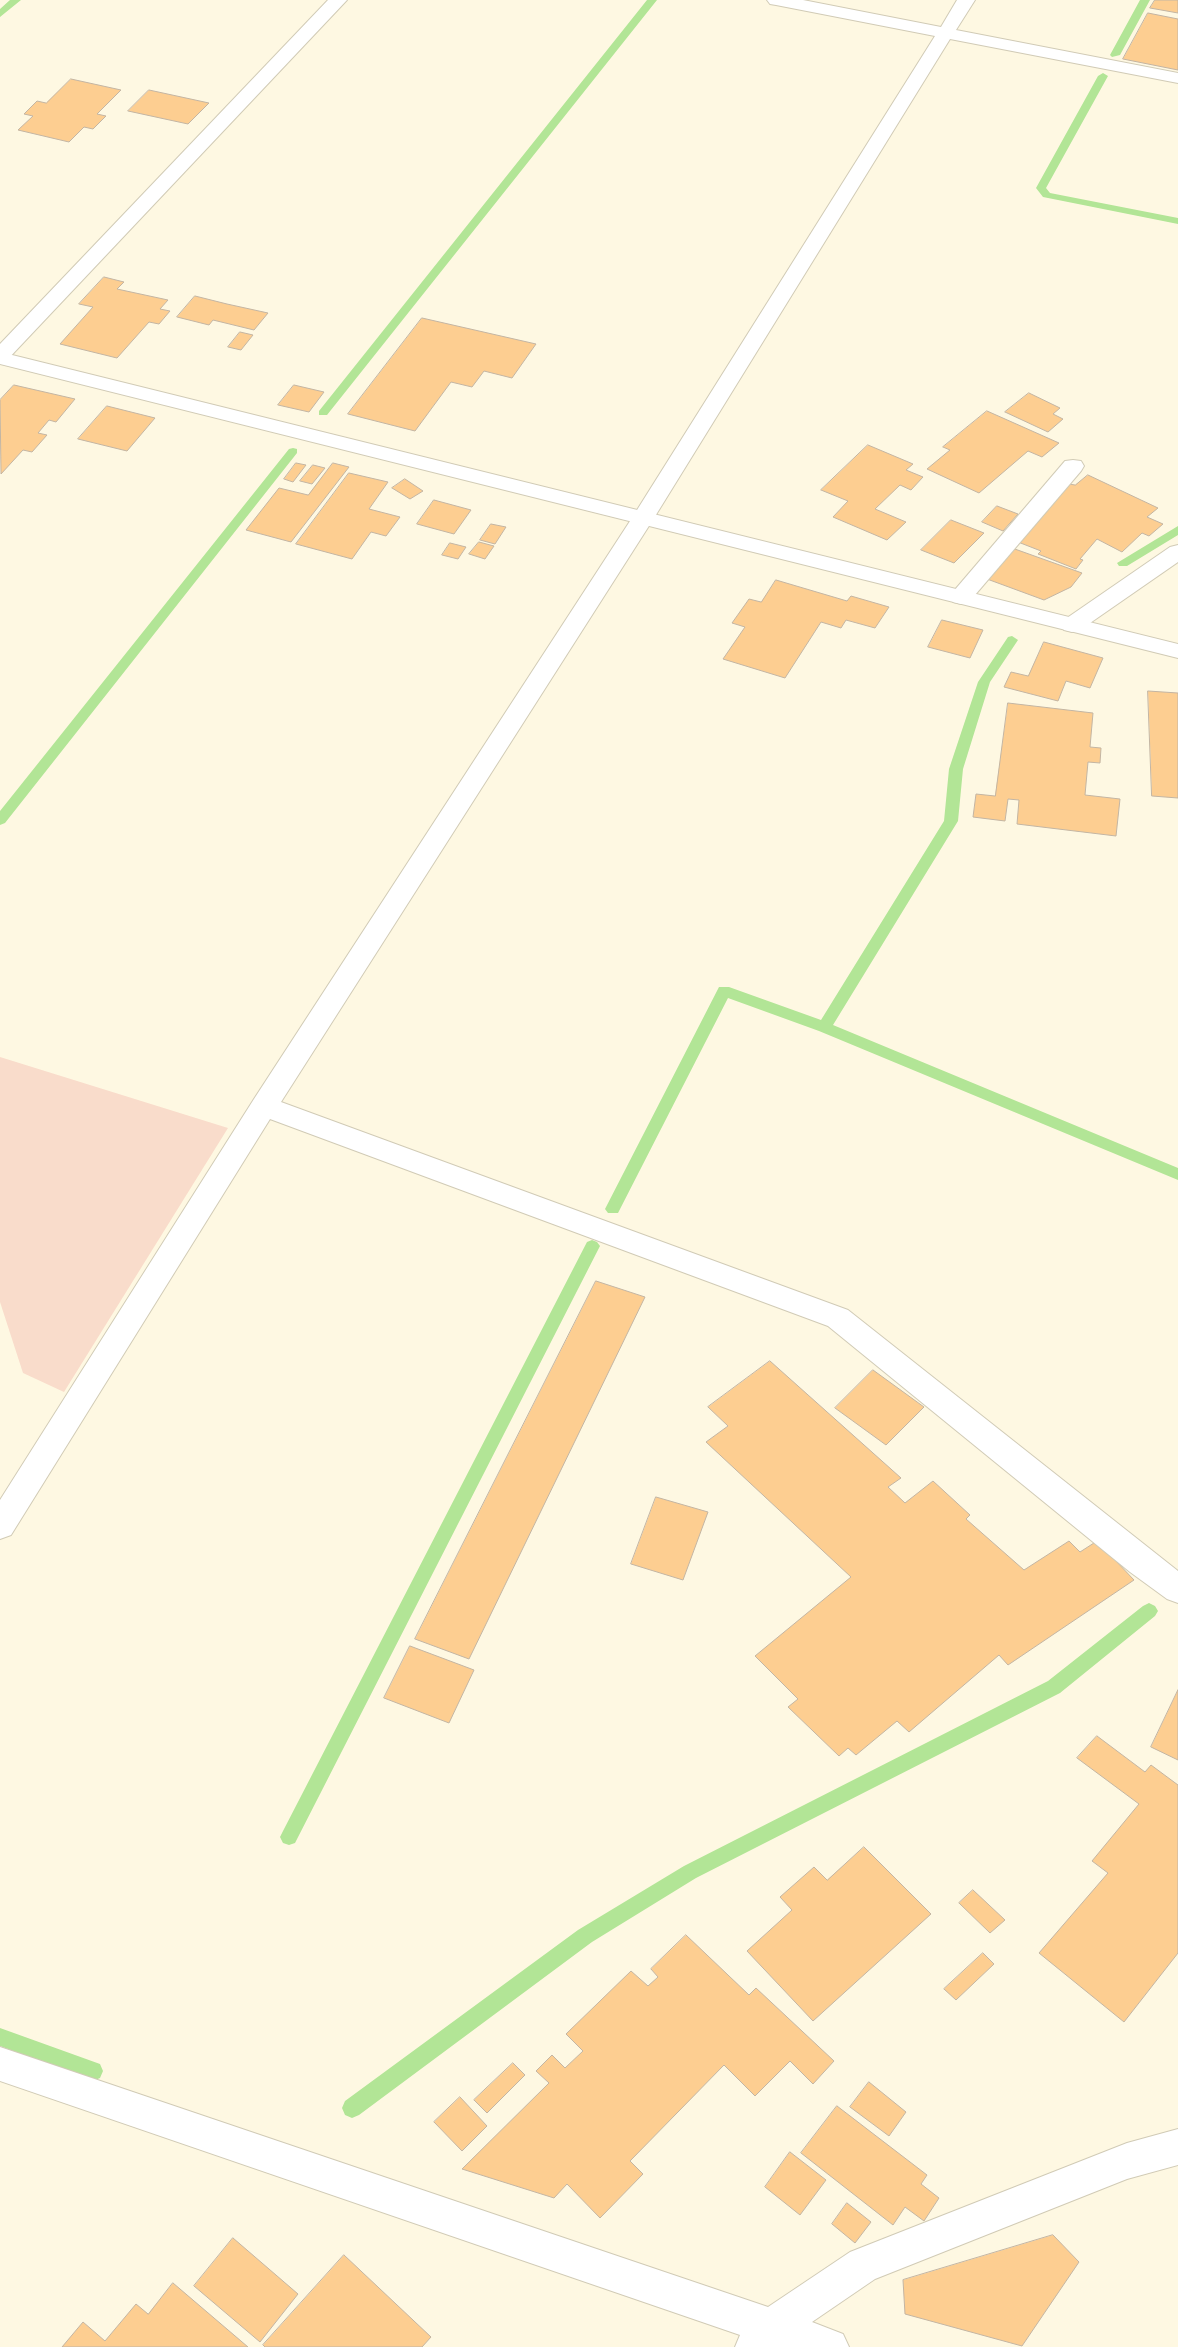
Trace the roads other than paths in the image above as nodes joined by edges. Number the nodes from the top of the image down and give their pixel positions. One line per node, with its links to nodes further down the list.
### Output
1 (338, 0): 6 (street)
2 (776, 0): 4 (street)
3 (966, 0): 4 (street)
4 (944, 34): 5 (street); 8 (street)
5 (1178, 78)
6 (0, 357): 8 (street)
7 (1074, 466): 10 (street)
8 (643, 518): 10 (street); 13 (street)
9 (1178, 552): 11 (street)
10 (961, 597): 11 (street)
11 (1072, 625): 12 (street)
12 (1178, 651)
13 (264, 1106): 14 (street); 15 (street)
14 (0, 1526)
15 (1178, 1589)
16 (0, 2064): 18 (street)
17 (1178, 2147): 18 (street)
18 (763, 2337): 19 (street)
19 (830, 2347)

